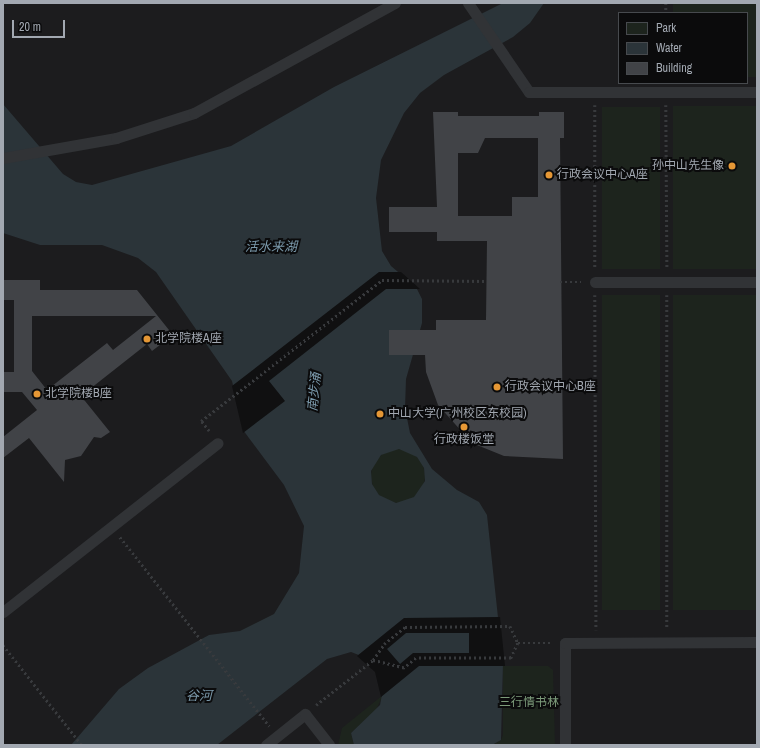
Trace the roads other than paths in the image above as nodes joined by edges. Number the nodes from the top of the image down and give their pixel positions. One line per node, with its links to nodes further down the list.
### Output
1 (395, 3): 4 (lane)
2 (468, 3): 3 (lane)
3 (757, 92)
4 (3, 158)
5 (595, 282): 6 (lane)
6 (757, 282)
7 (218, 443): 8 (lane)
8 (3, 612)
9 (757, 642): 12 (lane)
10 (266, 745): 11 (lane)
11 (329, 745)
12 (565, 745)

